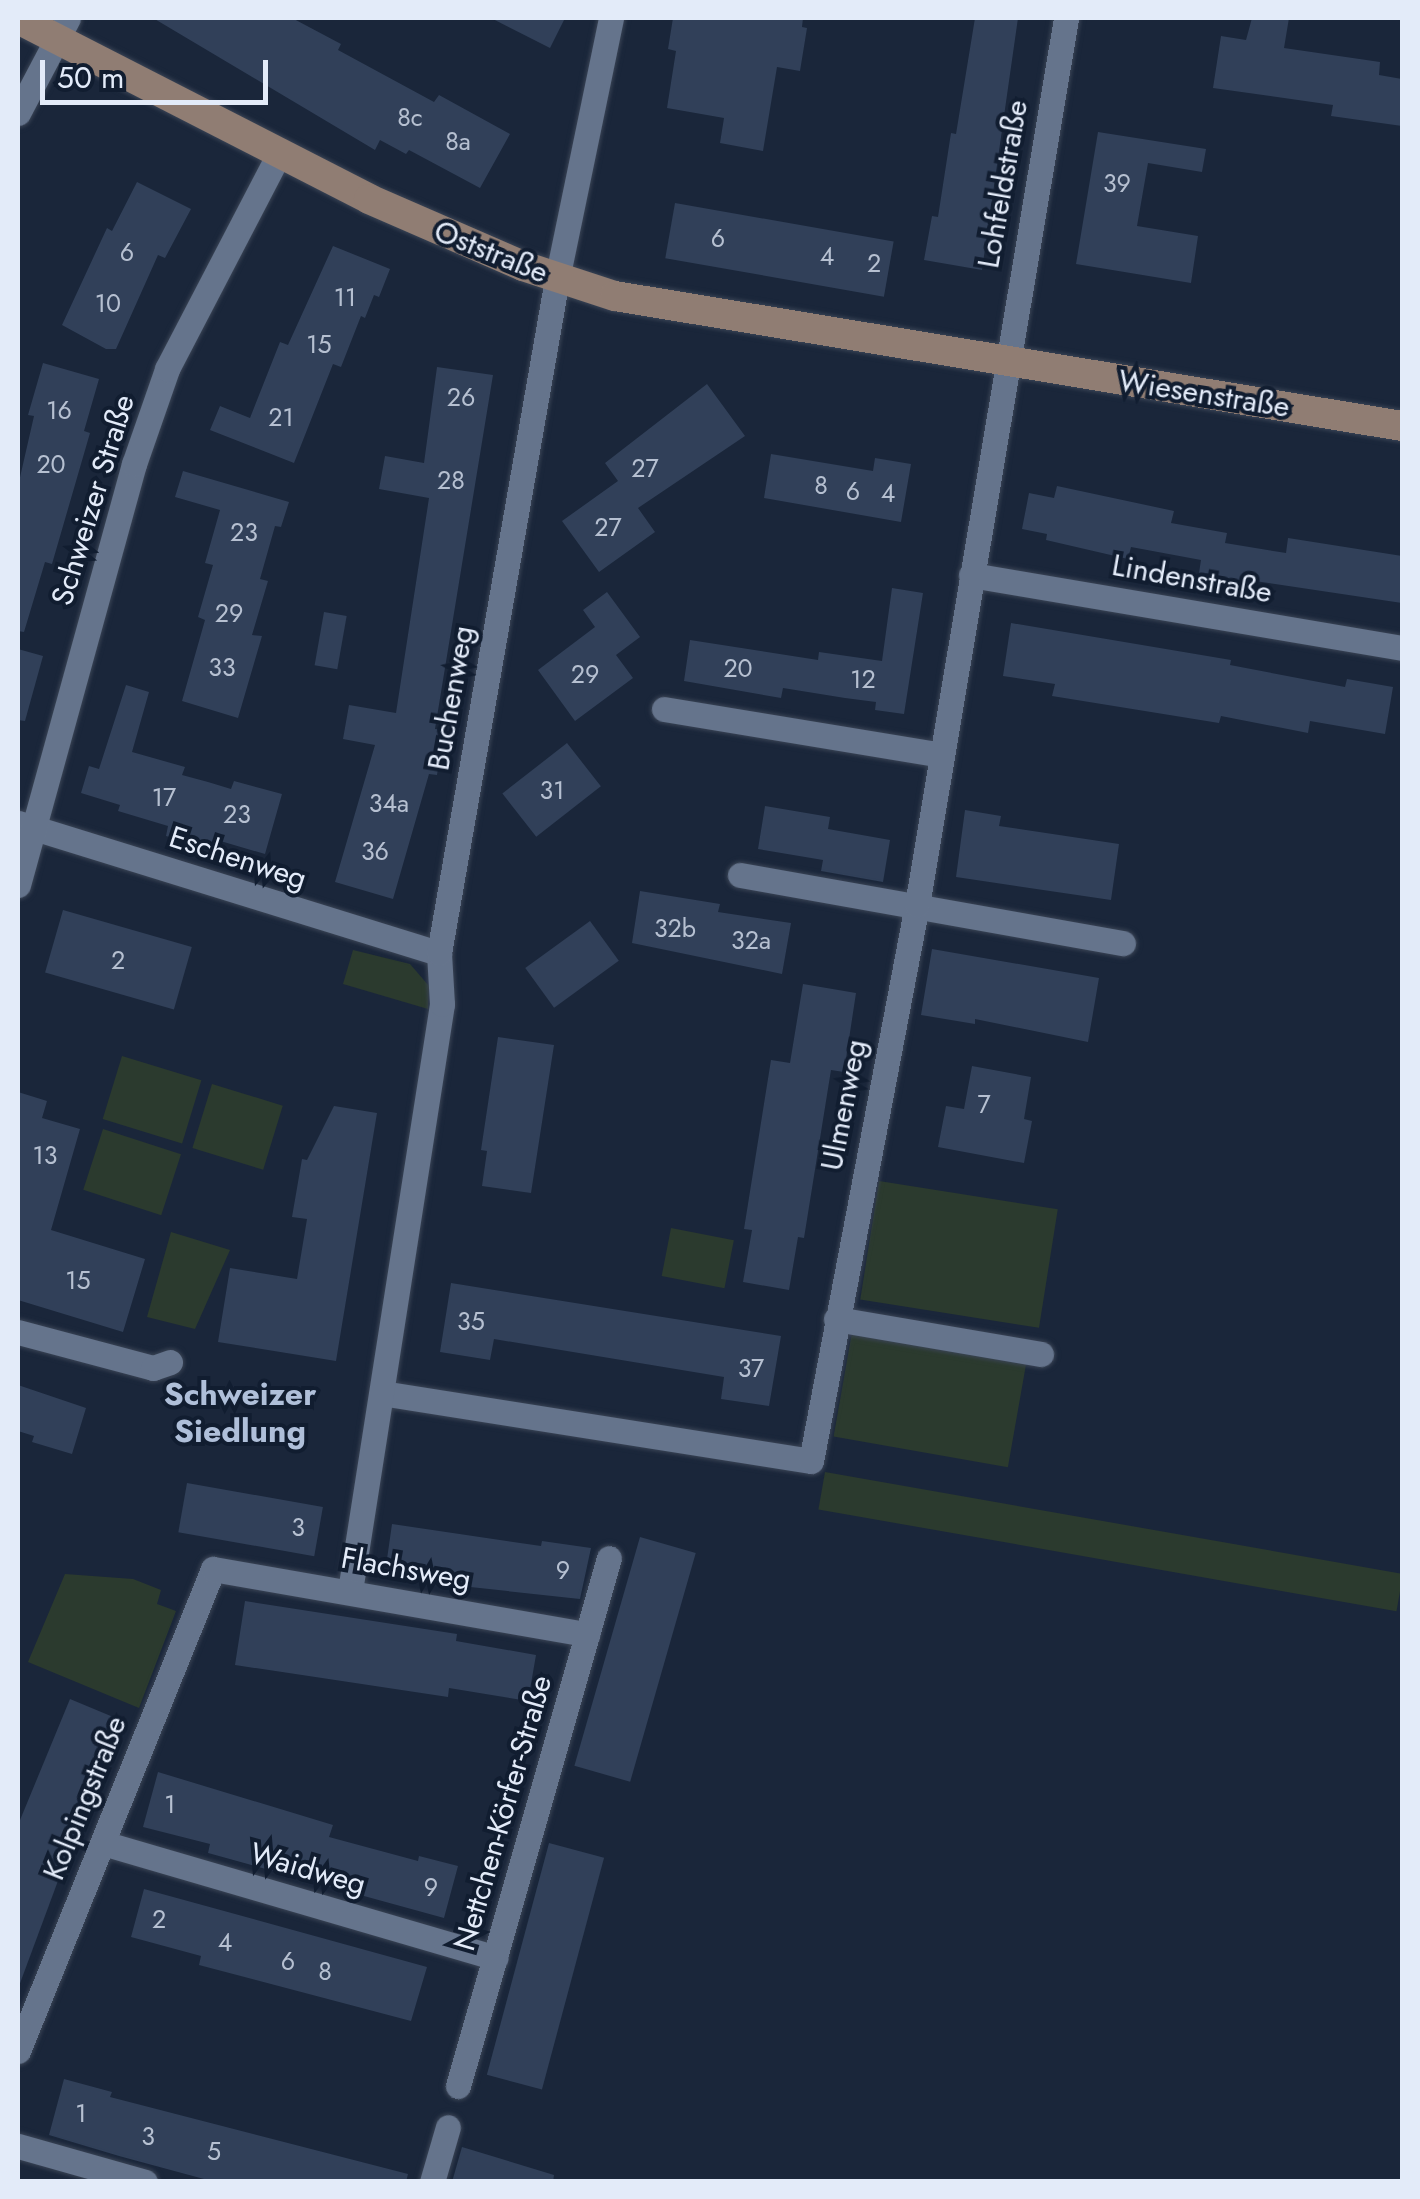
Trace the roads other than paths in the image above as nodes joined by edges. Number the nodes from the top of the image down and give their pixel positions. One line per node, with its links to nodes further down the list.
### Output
1 (610, 18): 7 (street, Buchenweg)
2 (1066, 18): 8 (street, Lohfeldstraße)
3 (18, 19): 4 (main road, Oststraße)
4 (63, 27): 5 (street); 6 (main road, Oststraße)
5 (18, 113)
6 (280, 154): 7 (main road, Oststraße); 14 (street, Schweizer Straße)
7 (558, 279): 8 (main road, Oststraße); 19 (street, Buchenweg)
8 (1005, 363): 9 (main road, Wiesenstraße); 10 (street, Ulmenweg)
9 (1402, 426)
10 (971, 575): 11 (street, Lindenstraße); 13 (street, Ulmenweg)
11 (1402, 648)
12 (664, 709): 13 (street)
13 (941, 755): 17 (street, Ulmenweg)
14 (26, 826): 16 (street, Schweizer Straße); 19 (street, Eschenweg)
15 (740, 875): 17 (street)
16 (18, 885)
17 (918, 904): 18 (street); 20 (street, Ulmenweg)
18 (1123, 943)
19 (439, 954): 24 (street, Buchenweg)
20 (836, 1319): 22 (street); 24 (street, Ulmenweg)
21 (18, 1332): 23 (street)
22 (1041, 1354)
23 (170, 1362)
24 (382, 1393): 27 (street, Buchenweg)
25 (610, 1558): 28 (street, Nettchen-Körfer-Straße)
26 (213, 1569): 27 (street, Flachsweg); 29 (street, Kolpingstraße)
27 (350, 1591): 28 (street, Flachsweg)
28 (587, 1634): 30 (street, Nettchen-Körfer-Straße)
29 (103, 1843): 30 (street, Waidweg); 31 (street, Kolpingstraße)
30 (496, 1958): 32 (street, Nettchen-Körfer-Straße)
31 (18, 2052)
32 (458, 2086)
33 (448, 2128): 36 (street)
34 (18, 2146): 35 (street)
35 (145, 2182)
36 (432, 2182)

